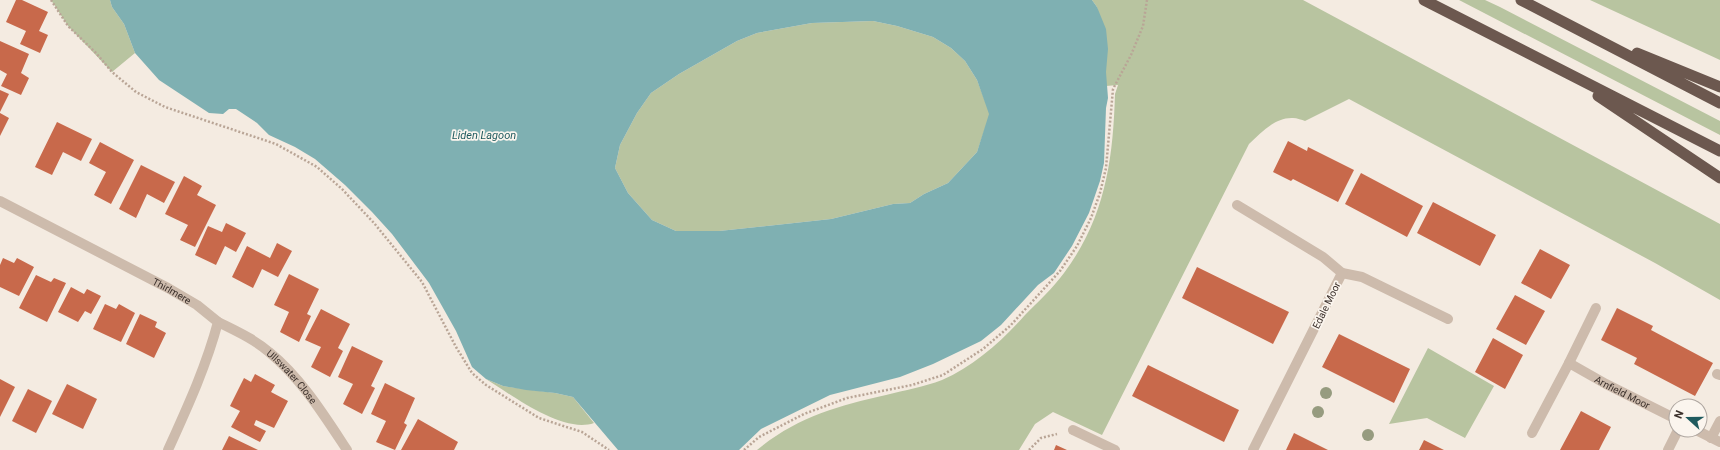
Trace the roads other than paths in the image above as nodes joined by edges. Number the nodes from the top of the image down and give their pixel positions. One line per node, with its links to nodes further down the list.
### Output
1 (1424, 0): 4 (highway)
2 (1521, 0): 3 (highway)
3 (1572, 26): 5 (highway); 6 (highway)
4 (1556, 68): 7 (highway); 8 (highway)
5 (1720, 87)
6 (1720, 103)
7 (1720, 152)
8 (1720, 178)
9 (0, 201): 14 (street, Thirlmere)
10 (1237, 205): 11 (street, Edale Moor)
11 (1342, 273): 13 (street); 25 (street, Edale Moor)
12 (1596, 308): 15 (street)
13 (1448, 319)
14 (218, 322): 22 (street); 23 (street, Ullswater Close)
15 (1569, 363): 16 (street, Arnfield Moor); 19 (street)
16 (1668, 415)
17 (1720, 421): 21 (street)
18 (1073, 430): 24 (street)
19 (1532, 433)
20 (1674, 438): 26 (street)
21 (1716, 440)
22 (168, 450)
23 (348, 450)
24 (1114, 450)
25 (1253, 450)
26 (1668, 450)

